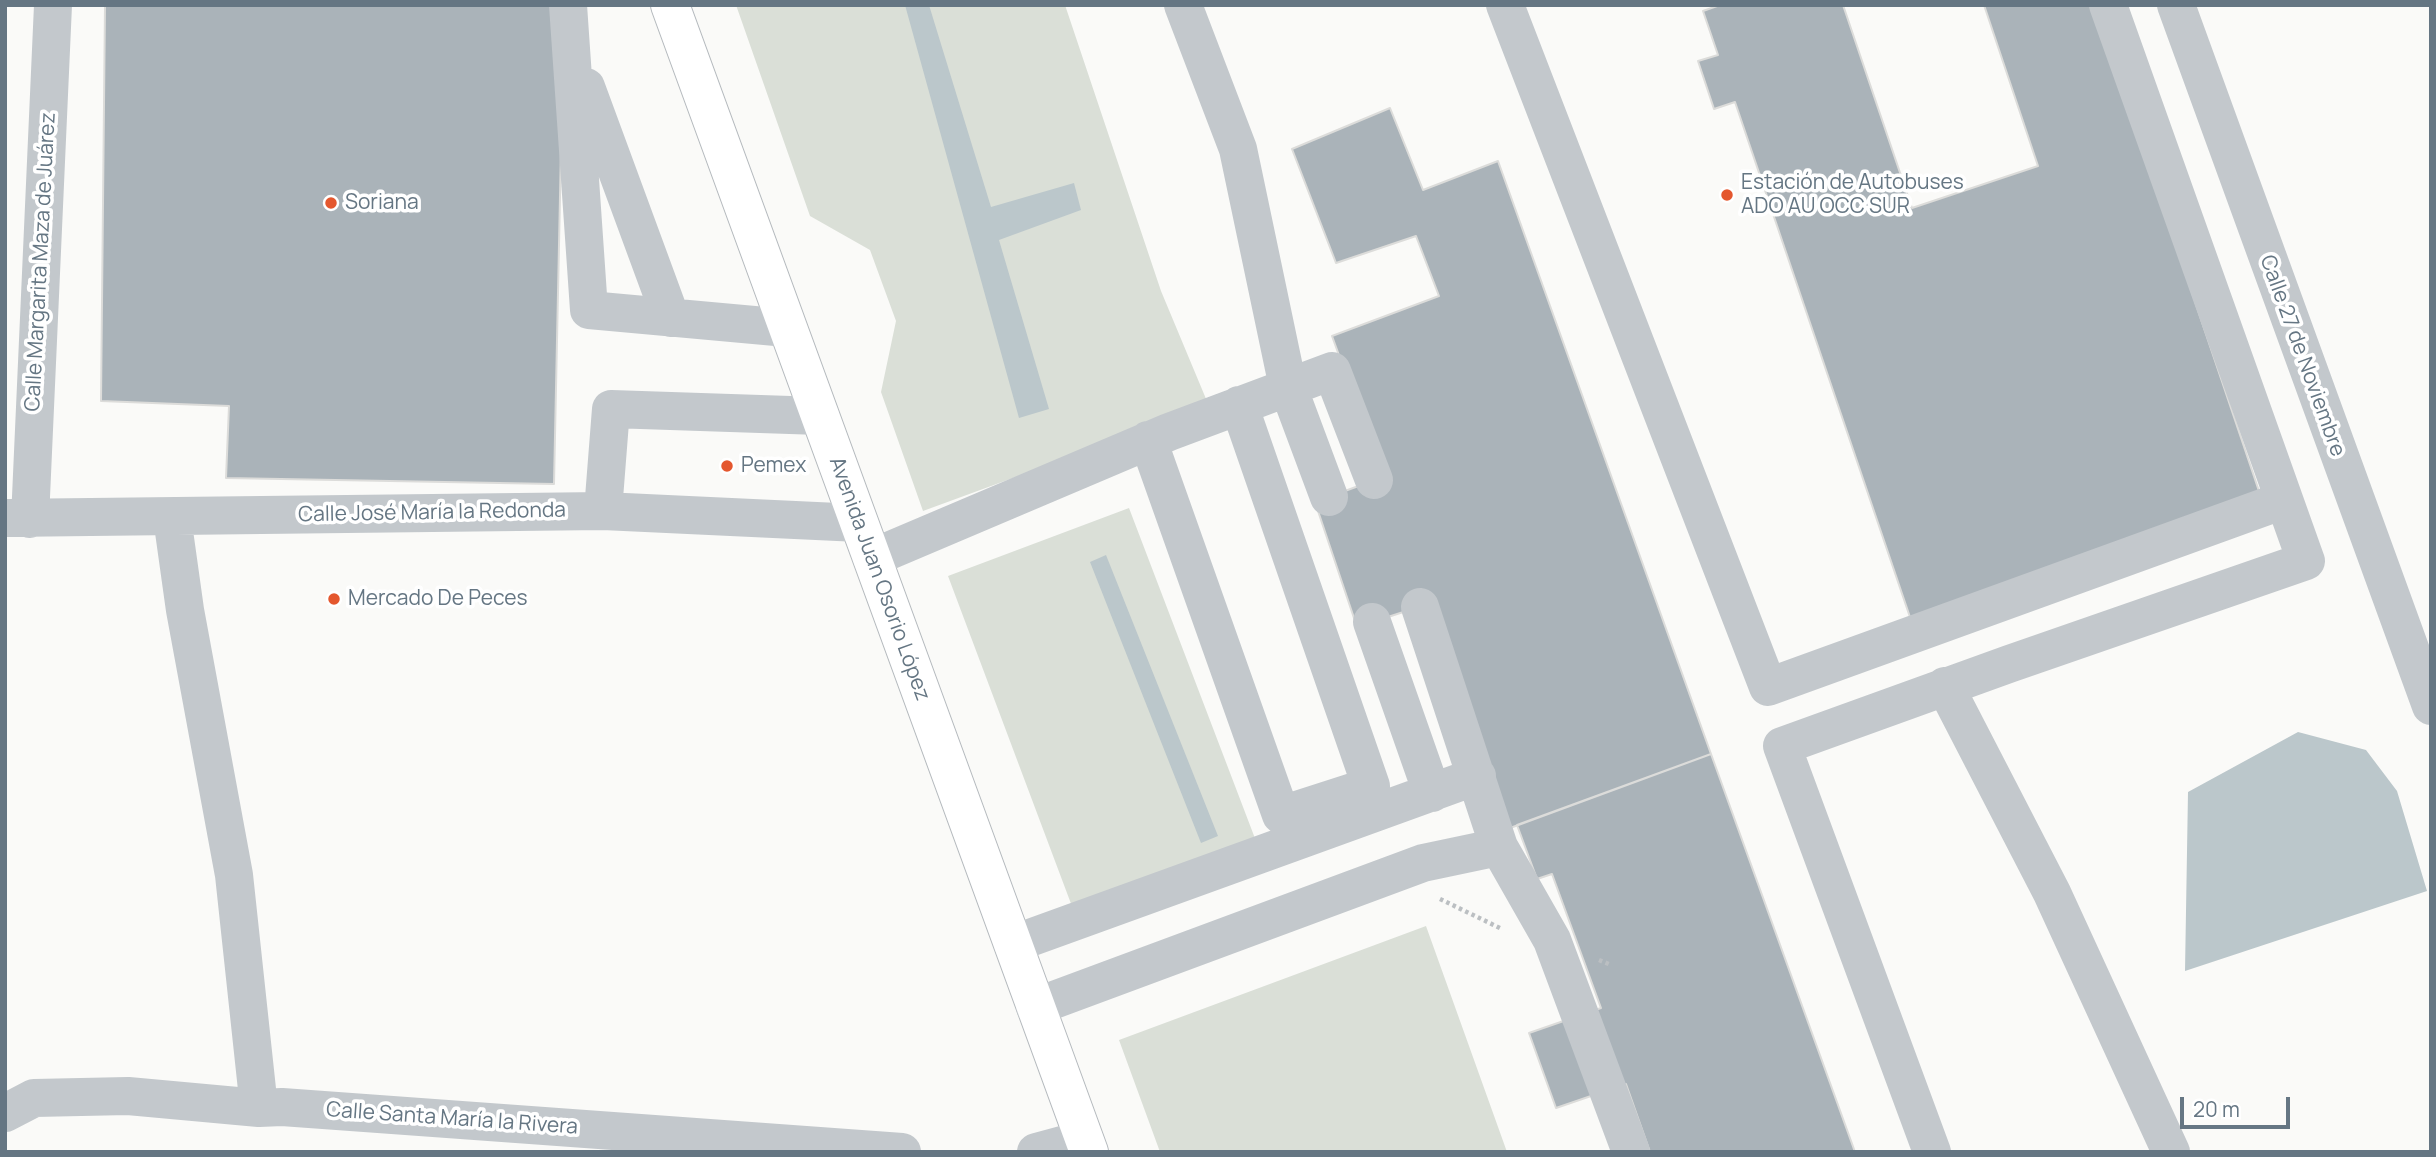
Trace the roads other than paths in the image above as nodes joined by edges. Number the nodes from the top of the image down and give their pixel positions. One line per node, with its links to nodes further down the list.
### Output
1 (53, 5): 20 (street, Calle Margarita Maza de Juárez)
2 (568, 5): 8 (street)
3 (670, 5): 10 (main road, Avenida Juan Osorio López)
4 (1183, 5): 11 (street)
5 (1505, 5): 17 (street)
6 (2108, 5): 17 (street)
7 (2176, 5): 26 (street, Calle 27 de Noviembre)
8 (571, 45): 9 (street); 9 (street)
9 (671, 318): 10 (street)
10 (787, 328): 13 (main road, Avenida Juan Osorio López)
11 (1288, 387): 12 (street); 15 (street); 16 (street)
12 (1239, 405): 14 (street); 29 (street)
13 (820, 416): 18 (street); 21 (main road, Avenida Juan Osorio López)
14 (1148, 440): 22 (street); 29 (street)
15 (1374, 480)
16 (1329, 497)
17 (2284, 500): 25 (street)
18 (603, 511): 19 (street, Calle José María la Redonda); 21 (street, Calle José María la Redonda)
19 (172, 517): 20 (street, Calle José María la Redonda); 33 (street)
20 (18, 518)
21 (859, 523): 22 (main road, Avenida Juan Osorio López)
22 (872, 558): 31 (main road, Avenida Juan Osorio López)
23 (1420, 607): 27 (street)
24 (1372, 622): 28 (street)
25 (1945, 686): 39 (street); 40 (street)
26 (2431, 706)
27 (1477, 776): 28 (street); 30 (street)
28 (1432, 793): 29 (street)
29 (1376, 799): 31 (street)
30 (1499, 847): 32 (street); 38 (street)
31 (1013, 944): 32 (main road, Avenida Juan Osorio López)
32 (1035, 1007): 35 (main road, Avenida Juan Osorio López)
33 (259, 1108): 34 (street, Calle Santa María la Rivera); 36 (street, Calle Santa María la Rivera)
34 (5, 1113)
35 (1086, 1145): 37 (street)
36 (901, 1152)
37 (1036, 1152)
38 (1631, 1152)
39 (1932, 1152)
40 (2171, 1152)

